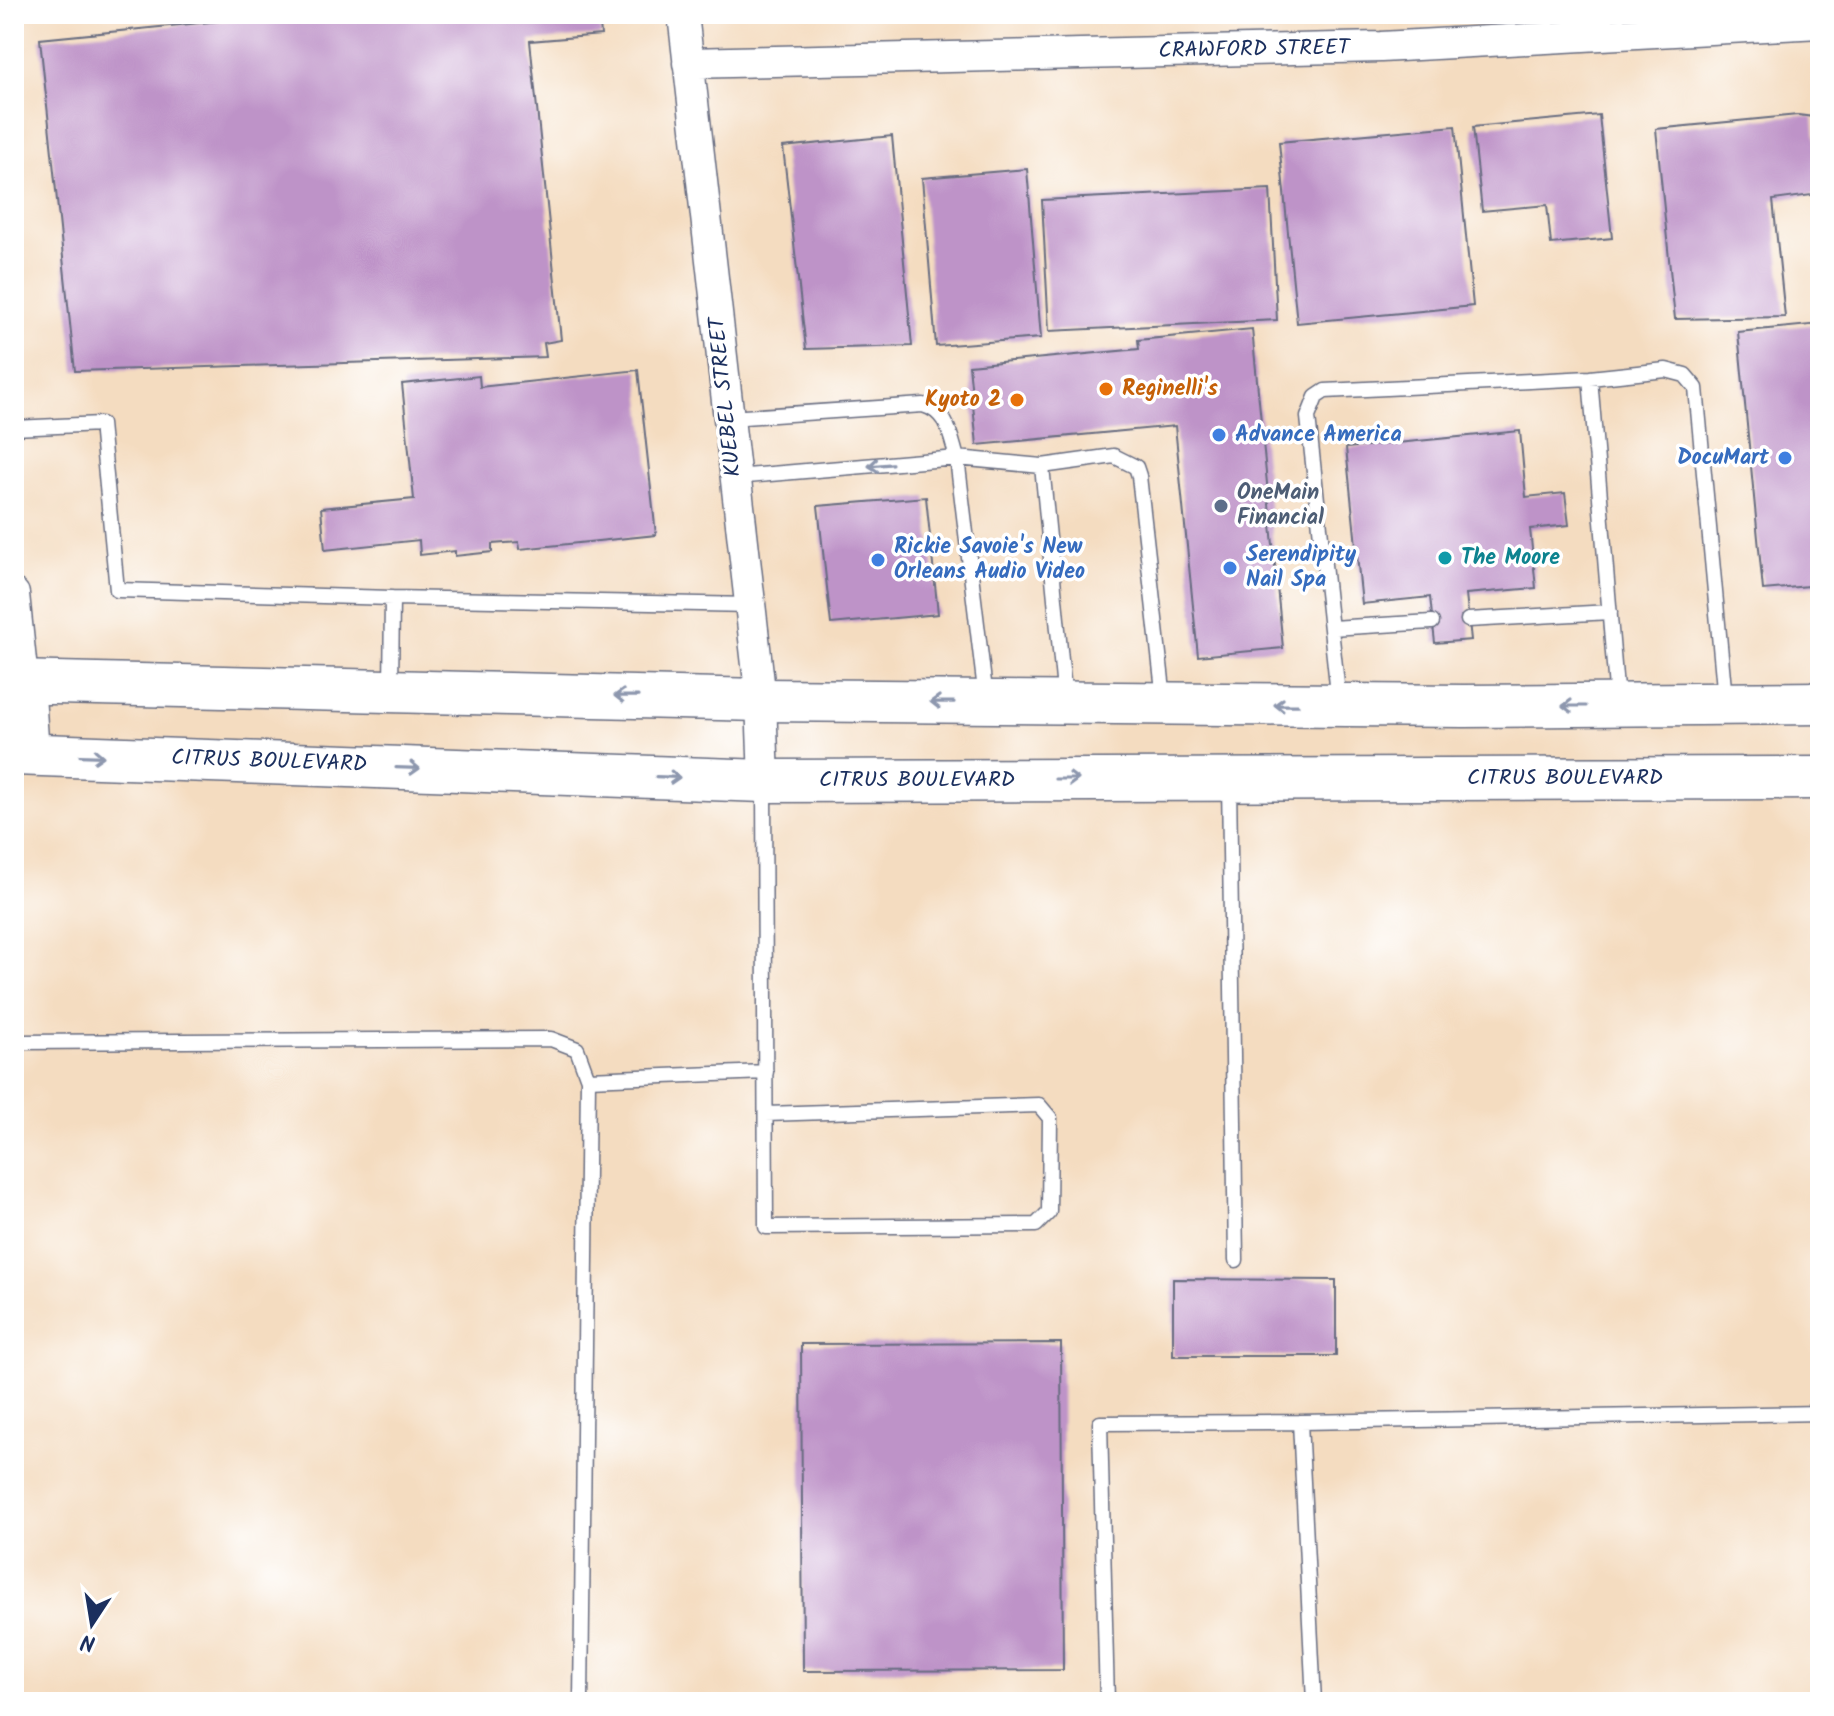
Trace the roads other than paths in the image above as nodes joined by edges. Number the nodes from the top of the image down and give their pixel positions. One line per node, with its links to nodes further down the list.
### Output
1 (683, 14): 3 (street, KUEBEL STREET)
2 (1820, 23): 3 (street, CRAWFORD STREET)
3 (688, 63): 5 (street, KUEBEL STREET)
4 (1590, 378): 13 (lane); 16 (lane); 22 (lane)
5 (729, 418): 7 (lane); 9 (street, KUEBEL STREET)
6 (14, 428): 11 (lane)
7 (957, 458): 8 (lane); 9 (lane, one-way to 9); 20 (lane)
8 (1042, 466): 21 (lane); 24 (lane)
9 (735, 477): 12 (street, KUEBEL STREET)
10 (14, 594): 17 (street)
11 (392, 598): 12 (lane); 18 (lane)
12 (751, 605): 19 (street, KUEBEL STREET)
13 (1610, 612): 14 (lane); 26 (lane)
14 (1468, 620)
15 (1432, 622): 16 (lane)
16 (1331, 628): 25 (lane)
17 (19, 682): 18 (street); 27 (street)
18 (391, 691): 19 (street, one-way to 18)
19 (761, 700): 20 (street, one-way to 19); 30 (street, KUEBEL STREET)
20 (986, 702): 21 (street)
21 (1065, 702): 24 (street)
22 (1725, 703): 23 (street); 26 (street)
23 (1820, 703)
24 (1165, 704): 25 (street, one-way to 24)
25 (1339, 705): 26 (street, one-way to 25)
26 (1618, 706)
27 (21, 754): 30 (street, CITRUS BOULEVARD, one-way to 30)
28 (1229, 778): 29 (street, CITRUS BOULEVARD); 30 (street, CITRUS BOULEVARD, one-way to 28); 35 (lane)
29 (1820, 778)
30 (764, 781): 32 (lane)
31 (14, 1049): 33 (lane)
32 (766, 1072): 33 (lane); 34 (lane)
33 (588, 1079): 38 (lane)
34 (766, 1114): 34 (lane)
35 (1236, 1260)
36 (1820, 1413): 37 (lane)
37 (1300, 1422): 39 (lane); 40 (lane)
38 (581, 1702)
39 (1107, 1702)
40 (1314, 1702)

